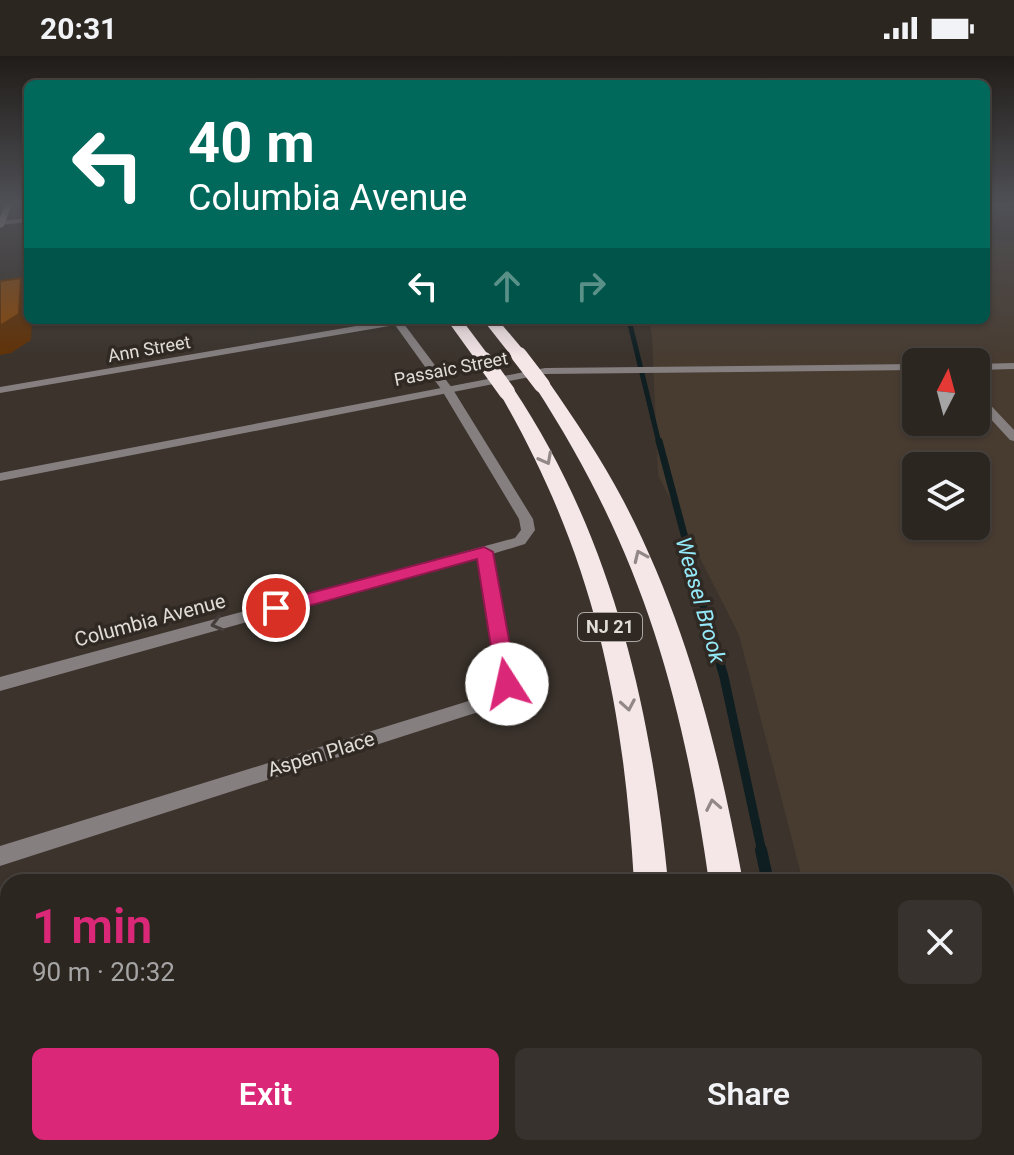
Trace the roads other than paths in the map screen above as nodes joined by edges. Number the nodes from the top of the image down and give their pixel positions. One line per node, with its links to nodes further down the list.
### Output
1 (24, 293): 2 (street)
2 (0, 296)
3 (380, 324): 11 (street, Ann Street)
4 (399, 324): 10 (street, Columbia Avenue)
5 (457, 324): 18 (highway, NJ 21, one-way to 18, bridge)
6 (493, 324): 19 (highway, NJ 21, one-way to 6, bridge)
7 (1014, 366): 9 (street)
8 (902, 367): 10 (street, Passaic Street)
9 (990, 367)
10 (446, 388): 14 (street, Passaic Street); 15 (street, Columbia Avenue)
11 (0, 390)
12 (990, 411): 13 (street)
13 (1014, 437)
14 (0, 477)
15 (484, 552): 16 (street, Columbia Avenue, one-way to 16); 17 (street, Aspen Place)
16 (0, 684)
17 (0, 856)
18 (651, 874)
19 (725, 874)

